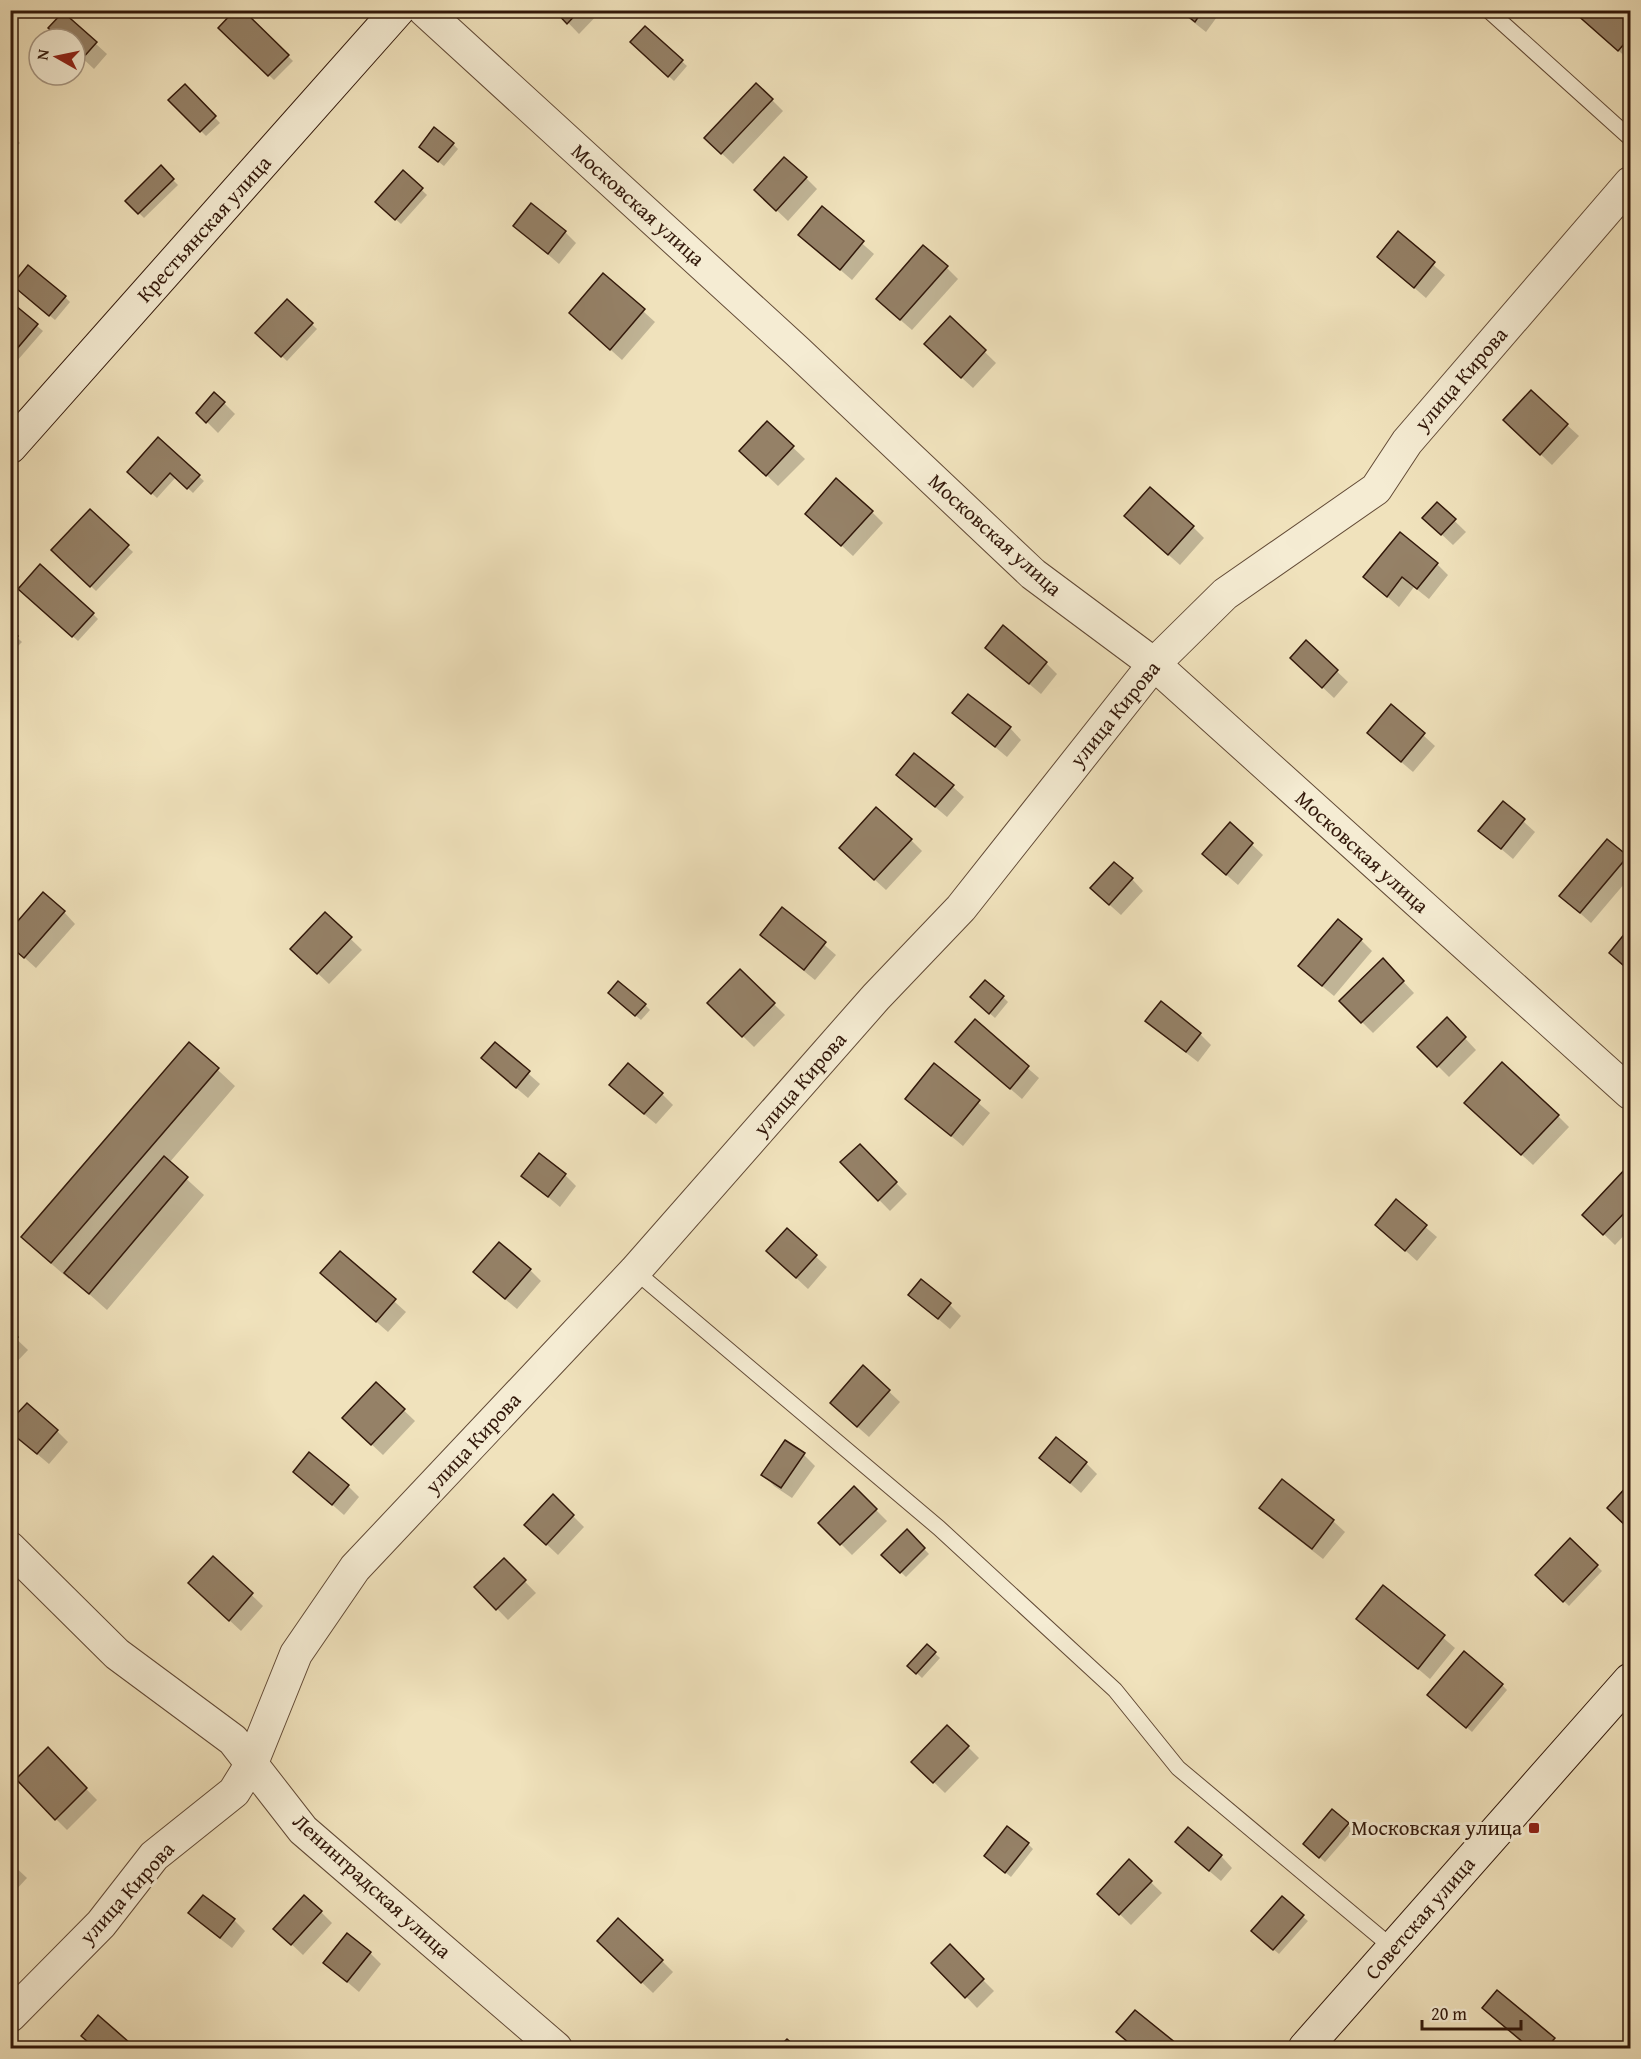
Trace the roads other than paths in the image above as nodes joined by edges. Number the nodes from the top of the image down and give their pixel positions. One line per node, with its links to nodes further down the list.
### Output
1 (398, 10): 6 (street, Крестьянская улица)
2 (424, 10): 7 (street, Московская улица)
3 (1488, 10): 4 (lane)
4 (1630, 138)
5 (1630, 183): 7 (street, улица Кирова)
6 (10, 447)
7 (1154, 664): 8 (street, Московская улица); 9 (street, улица Кирова)
8 (1630, 1093)
9 (635, 1271): 12 (street, улица Кирова); 13 (lane)
10 (10, 1548): 12 (street, Ленинградская улица)
11 (1630, 1680): 13 (street, Советская улица)
12 (252, 1763): 14 (street, улица Кирова); 15 (street, Ленинградская улица)
13 (1394, 1948): 16 (street, Советская улица)
14 (10, 2016)
15 (556, 2049)
16 (1305, 2049)

